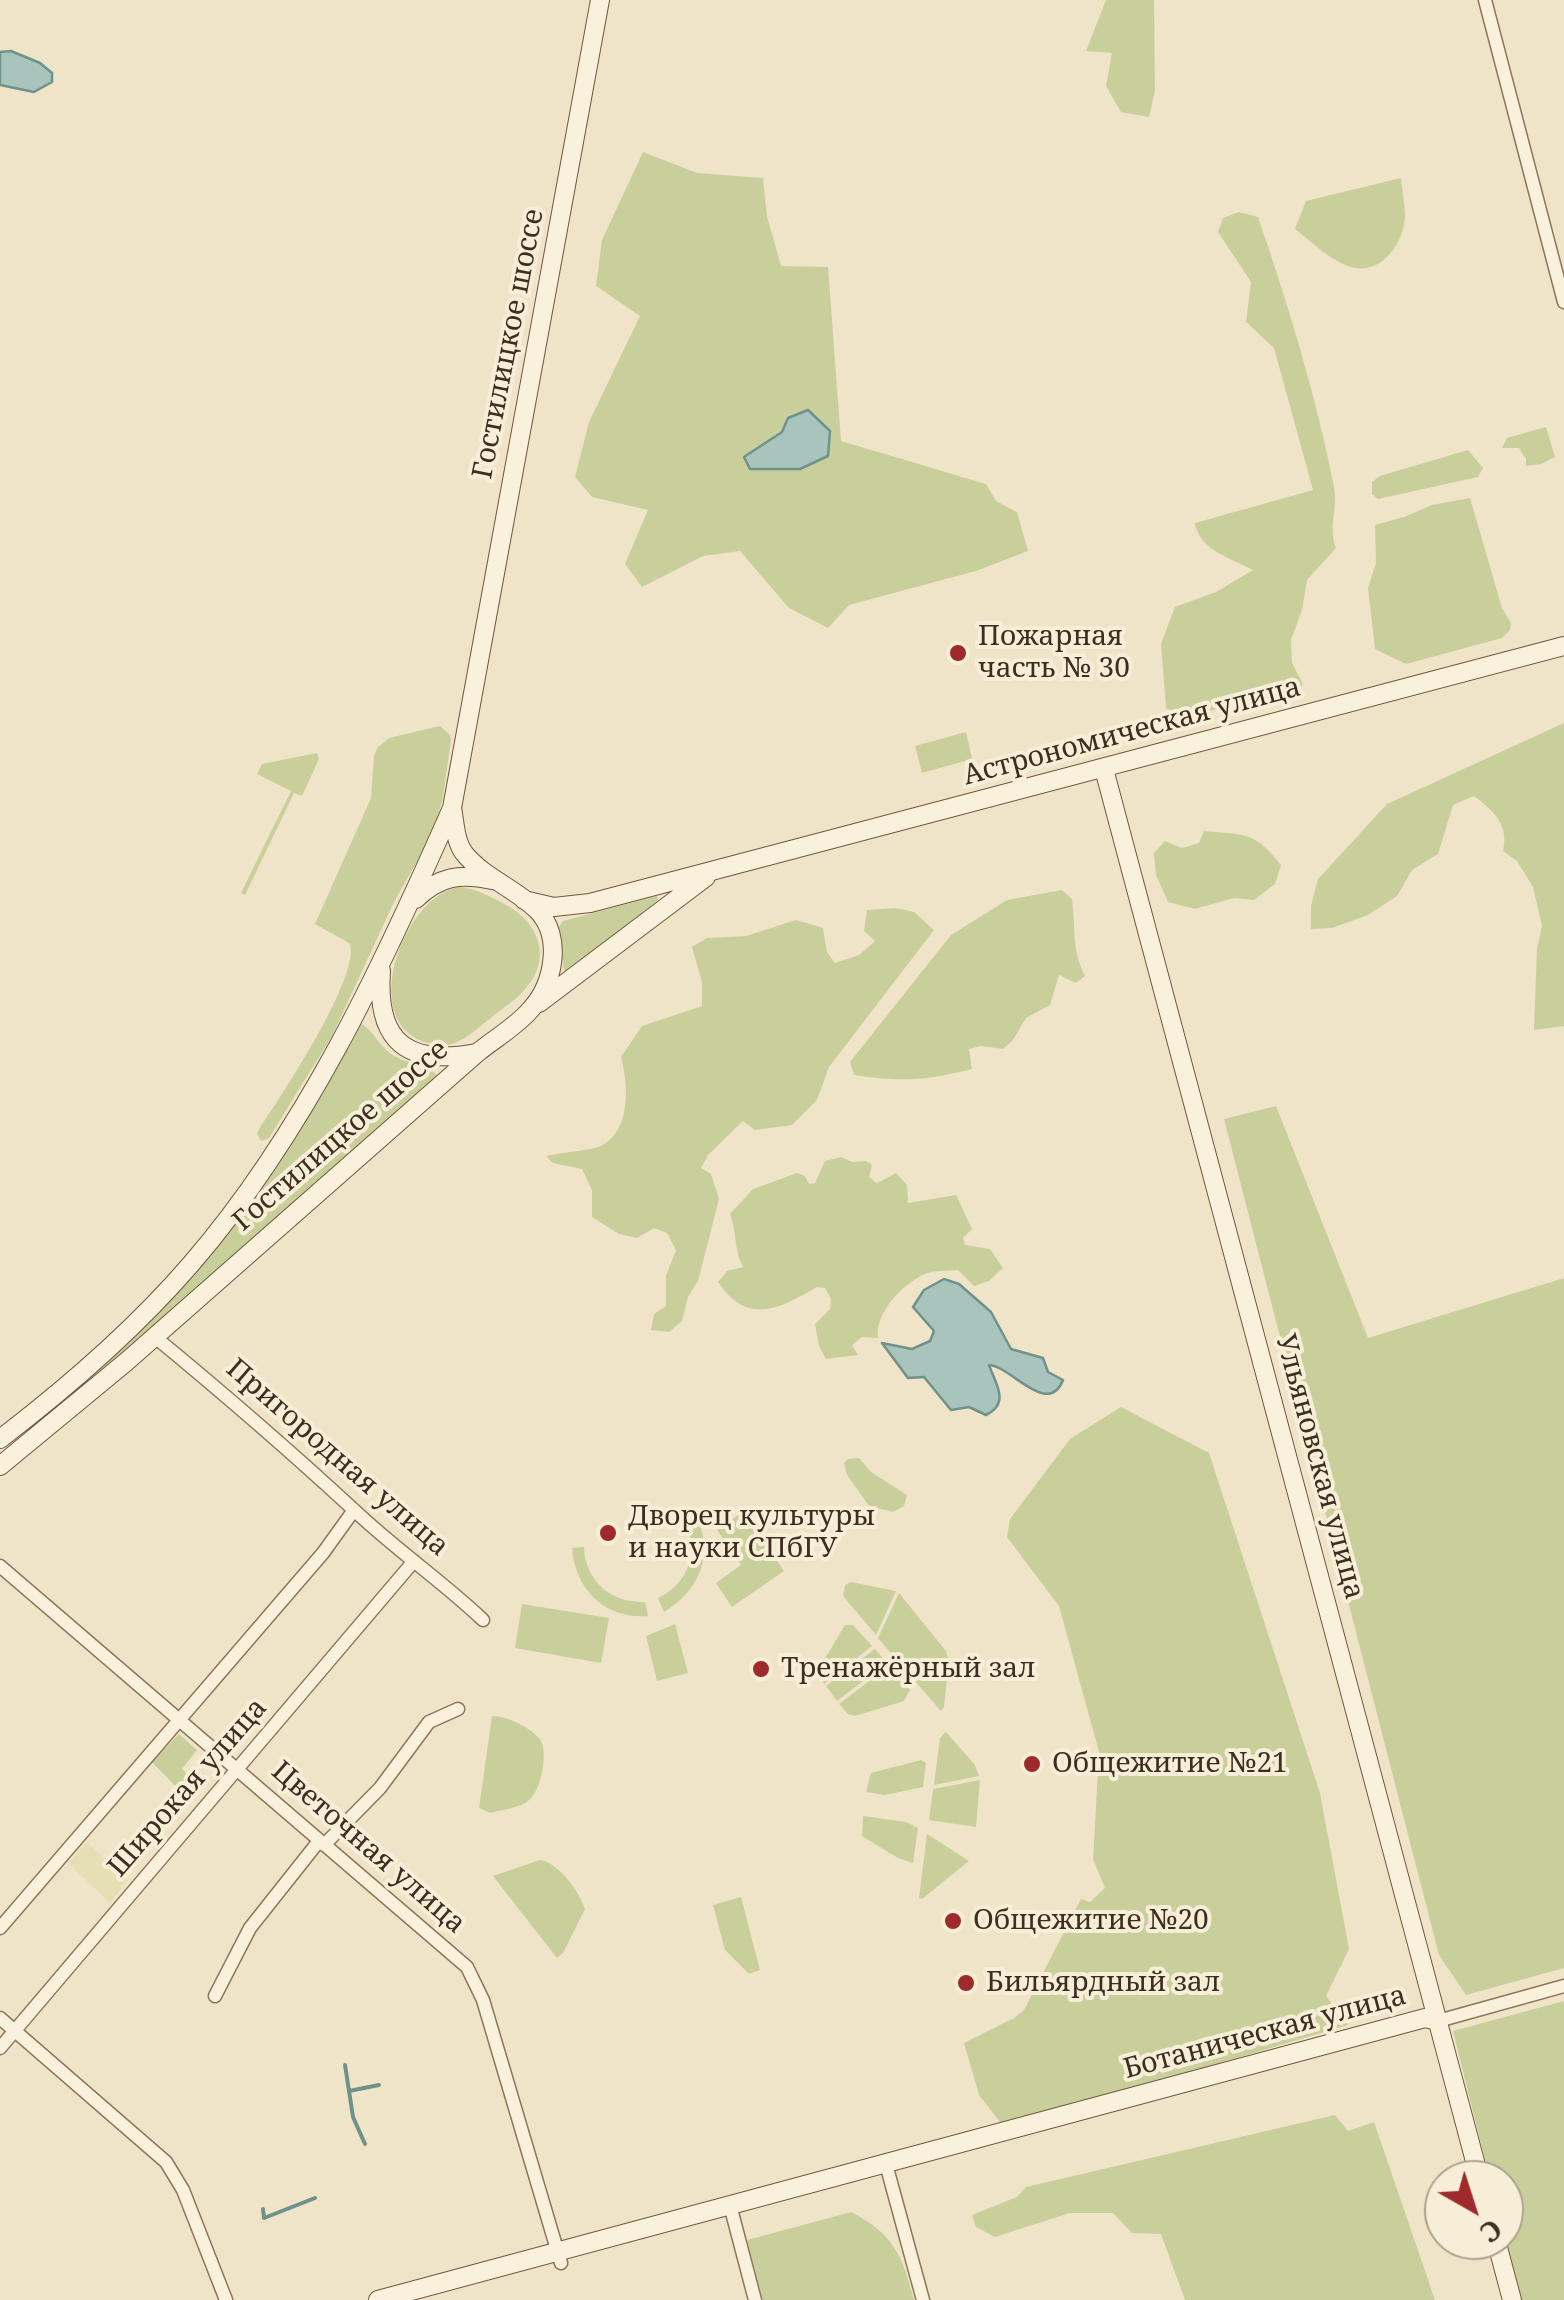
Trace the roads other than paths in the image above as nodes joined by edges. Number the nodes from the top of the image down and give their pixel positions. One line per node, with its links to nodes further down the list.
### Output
1 (1485, 0): 3 (street)
2 (601, 3): 6 (main road, Гостилицкое шоссе)
3 (1564, 302)
4 (1564, 646): 5 (main road, Астрономическая улица)
5 (1098, 770): 7 (main road, Астрономическая улица); 29 (main road, Ульяновская улица)
6 (452, 808): 8 (main road, Гостилицкое шоссе); 10 (main road, Гостилицкое шоссе)
7 (715, 872): 9 (main road, Астрономическая улица); 12 (main road, Астрономическая улица)
8 (492, 880): 9 (main road, Гостилицкое шоссе); 10 (main road)
9 (524, 900): 12 (main road, Гостилицкое шоссе)
10 (406, 911): 11 (main road, Гостилицкое шоссе)
11 (382, 959): 13 (main road); 15 (main road, Гостилицкое шоссе)
12 (531, 1009): 13 (main road, Гостилицкое шоссе)
13 (476, 1053): 14 (main road, Гостилицкое шоссе)
14 (155, 1338): 16 (main road, Гостилицкое шоссе); 17 (street, Пригородная улица)
15 (0, 1439)
16 (0, 1466)
17 (354, 1510): 18 (street, Пригородная улица); 22 (street, Широкая улица)
18 (414, 1561): 20 (street, Пригородная улица); 23 (street, Широкая улица)
19 (0, 1566): 22 (street, Цветочная улица)
20 (483, 1620)
21 (458, 1709): 24 (street)
22 (180, 1720): 23 (street, Цветочная улица); 25 (street, Широкая улица)
23 (237, 1769): 24 (street, Цветочная улица); 30 (street, Широкая улица)
24 (322, 1843): 27 (street); 36 (street, Цветочная улица)
25 (0, 1928)
26 (1564, 1986): 29 (street)
27 (215, 1996)
28 (0, 2018): 30 (street)
29 (1431, 2023): 32 (main road, Ульяновская улица); 33 (main road, Ульяновская улица); 34 (main road, Ботаническая улица)
30 (14, 2030): 31 (street, Широкая улица); 39 (street)
31 (0, 2048)
32 (1464, 2160)
33 (1474, 2160)
34 (887, 2169): 35 (main road, Ботаническая улица); 43 (street)
35 (732, 2211): 36 (main road, Ботаническая улица); 42 (street)
36 (559, 2257): 40 (main road, Ботаническая улица); 41 (main road, Ботаническая улица)
37 (1490, 2260): 44 (main road)
38 (1501, 2260): 45 (main road)
39 (226, 2300)
40 (378, 2300)
41 (421, 2300)
42 (755, 2300)
43 (922, 2300)
44 (1500, 2300)
45 (1512, 2300)

